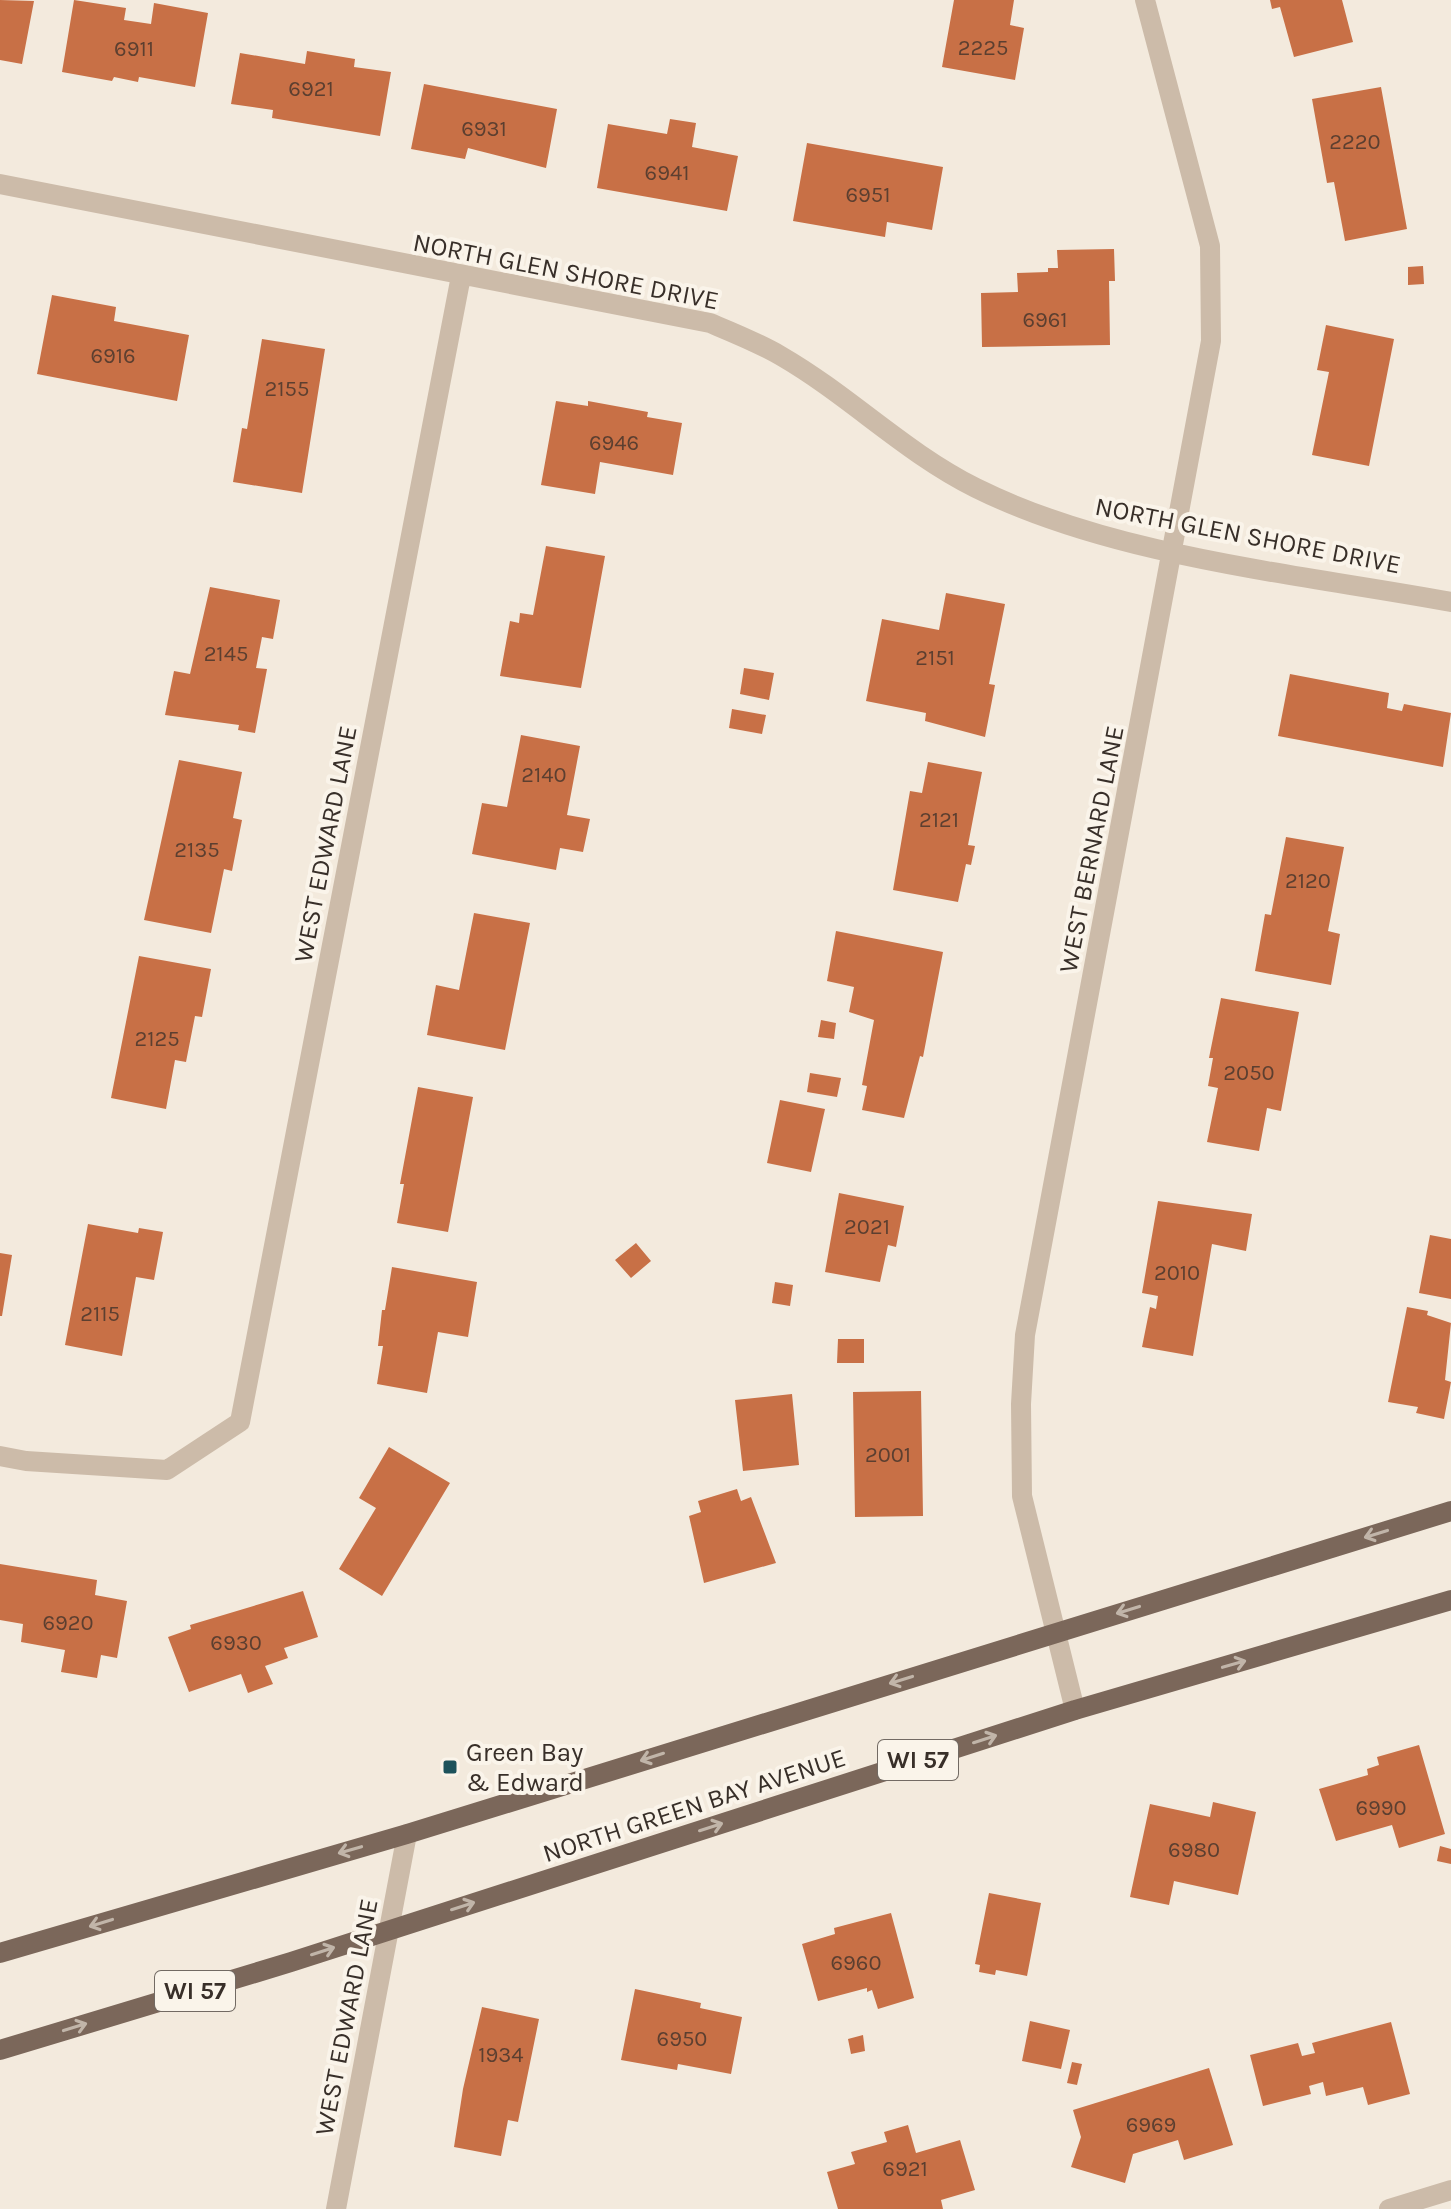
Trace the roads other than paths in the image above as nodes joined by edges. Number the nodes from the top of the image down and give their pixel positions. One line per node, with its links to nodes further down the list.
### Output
1 (1145, 0): 4 (street, WEST BERNARD LANE)
2 (0, 184): 3 (street, NORTH GLEN SHORE DRIVE)
3 (461, 276): 4 (street, NORTH GLEN SHORE DRIVE); 6 (street, WEST EDWARD LANE)
4 (1174, 552): 5 (street, NORTH GLEN SHORE DRIVE); 9 (street, WEST BERNARD LANE)
5 (1451, 602)
6 (0, 1456)
7 (1451, 1511): 9 (main road, one-way to 9)
8 (1451, 1600): 10 (main road, NORTH GREEN BAY AVENUE / WI 57, one-way to 8)
9 (1056, 1633): 10 (street, WEST BERNARD LANE); 11 (main road, one-way to 11)
10 (1075, 1710): 12 (main road, NORTH GREEN BAY AVENUE / WI 57, one-way to 10)
11 (407, 1834): 12 (street, WEST EDWARD LANE); 13 (main road, one-way to 13)
12 (389, 1930): 14 (main road, NORTH GREEN BAY AVENUE / WI 57, one-way to 12); 16 (street, WEST EDWARD LANE)
13 (0, 1953)
14 (0, 2050)
15 (1451, 2190): 17 (street)
16 (336, 2209)
17 (1389, 2209)

